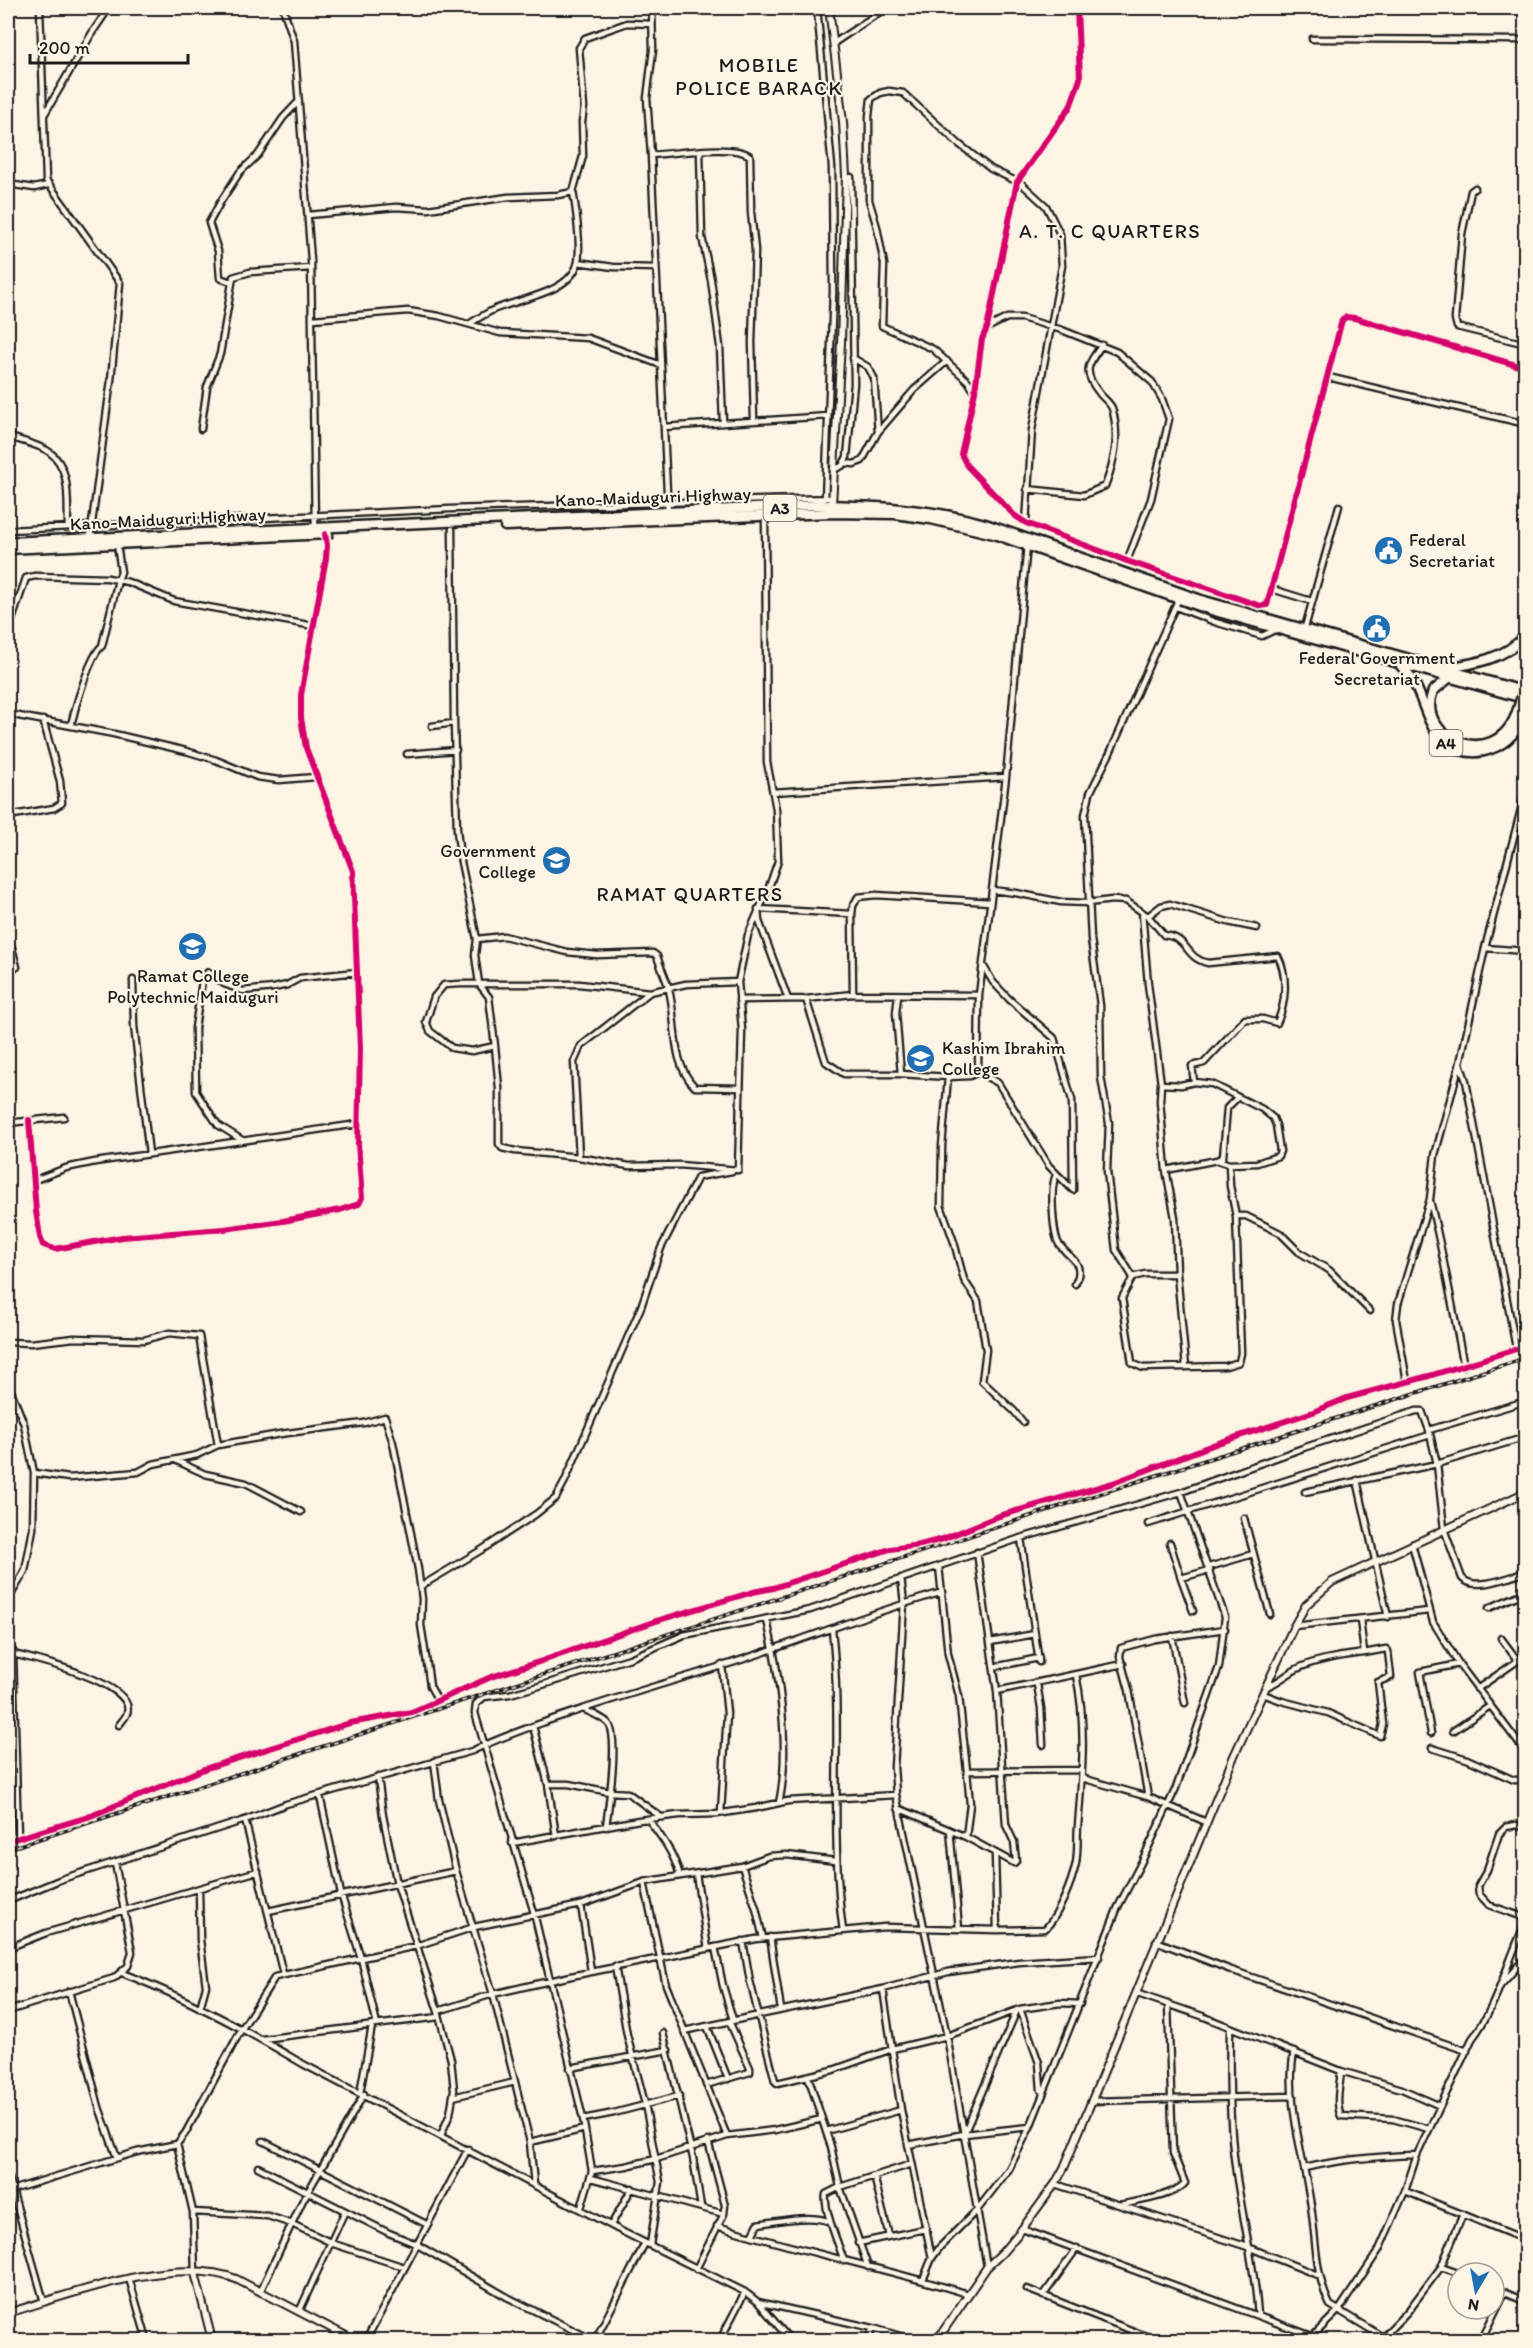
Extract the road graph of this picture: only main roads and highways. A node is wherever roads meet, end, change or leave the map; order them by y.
1 (8, 542) edge
2 (8, 549) edge
3 (1304, 633) junction
4 (1526, 635) edge
5 (1399, 664) junction
6 (1442, 668) junction
7 (1449, 678) junction
8 (1526, 684) edge
9 (1526, 693) edge
10 (1526, 699) edge
11 (1522, 714) edge

1 - 3 highway, Kano-Maiduguri Highway / A3
2 - 3 highway, Kano-Maiduguri Highway / A3
3 - 5 highway, Kano-Maiduguri Highway / A3
3 - 6 highway, Kano-Maiduguri Highway / A3
4 - 6 highway
5 - 7 highway, Kano-Maiduguri Highway / A3
5 - 11 highway, A4
6 - 9 highway, Kano-Maiduguri Highway / A3
7 - 10 highway, Kano-Maiduguri Highway / A3
7 - 11 highway, A4
8 - 11 highway, A4, bridge

